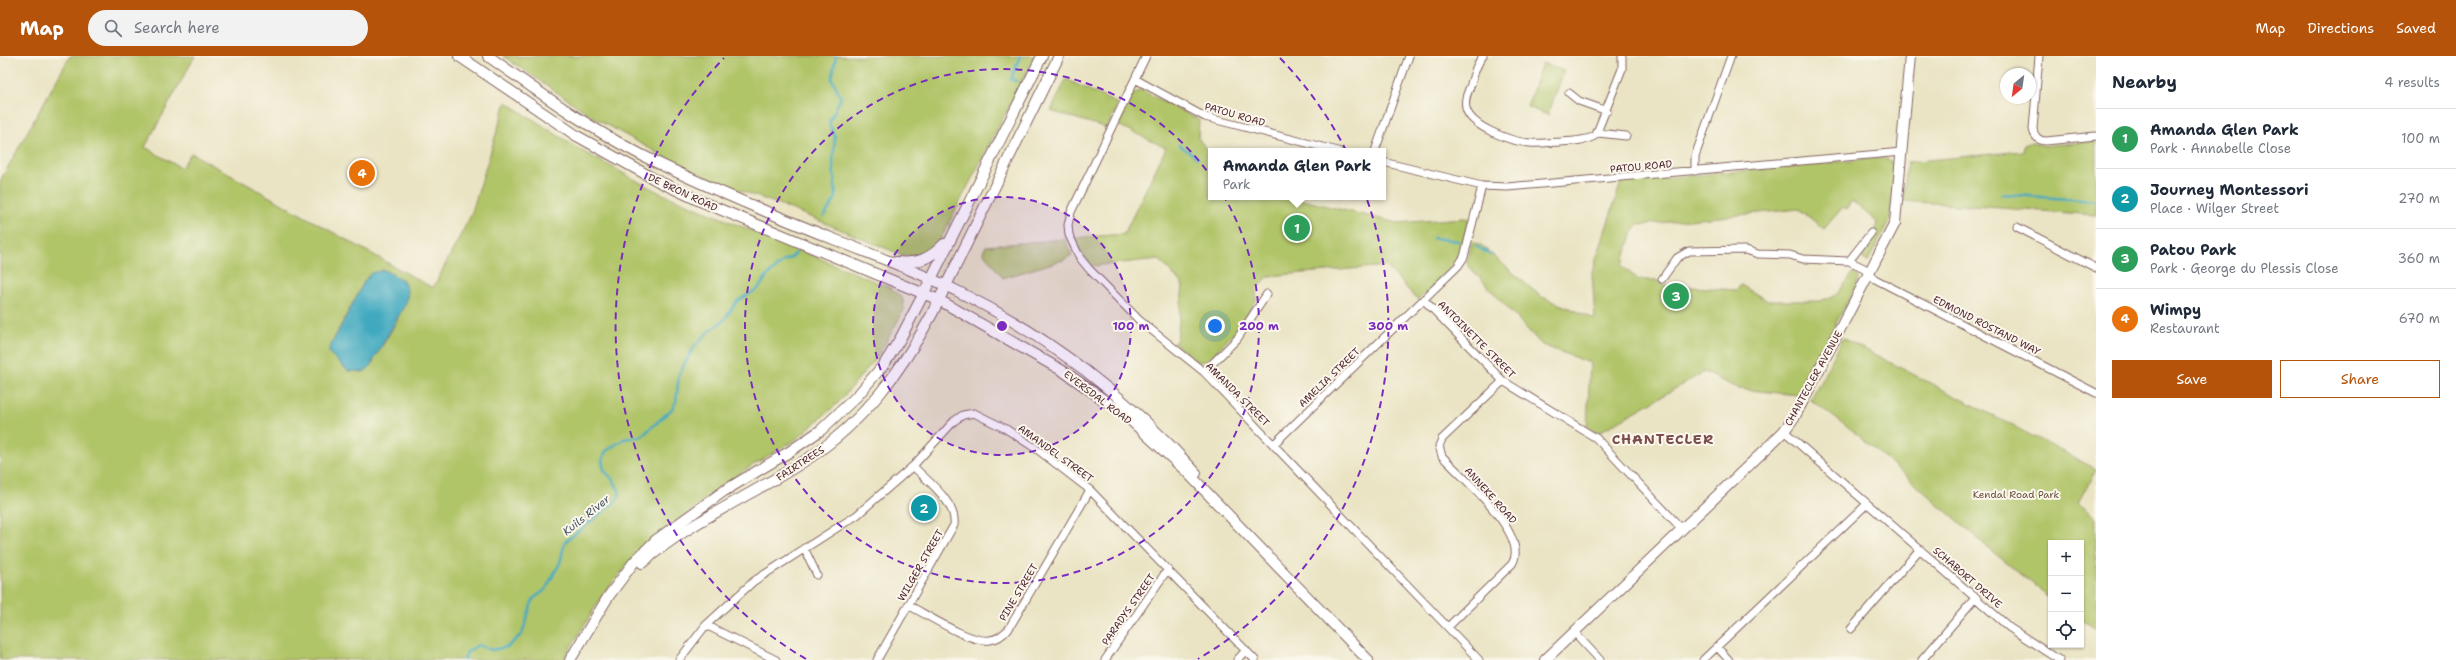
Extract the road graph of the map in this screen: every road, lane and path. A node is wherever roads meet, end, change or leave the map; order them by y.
1 (460, 56) edge
2 (488, 56) edge
3 (1042, 56) edge
4 (1060, 56) edge
5 (1146, 56) edge
6 (1409, 56) edge
7 (1483, 56) edge
8 (1622, 56) edge
9 (1731, 56) edge
10 (1910, 56) edge
11 (2039, 56) edge
12 (1135, 79) junction
13 (1569, 93) dead end
14 (1607, 111) junction
15 (1598, 132) junction
16 (1626, 136) dead end
17 (2096, 136) edge
18 (1326, 148) edge
19 (1376, 148) edge
20 (1902, 152) junction
21 (1386, 163) edge
22 (1695, 171) junction
23 (1482, 186) junction
24 (2017, 227) dead end
25 (1871, 233) dead end
26 (952, 234) junction
27 (886, 260) junction
28 (1849, 262) junction
29 (2096, 268) edge
30 (1870, 274) junction
31 (931, 278) junction
32 (1662, 279) dead end
33 (946, 286) junction
34 (924, 293) junction
35 (1267, 294) dead end
36 (939, 300) junction
37 (1424, 300) junction
38 (1204, 372) junction
39 (1503, 381) junction
40 (2096, 393) edge
41 (1784, 431) junction
42 (1274, 444) junction
43 (913, 466) junction
44 (1090, 490) junction
45 (1867, 504) junction
46 (1682, 528) junction
47 (1248, 534) junction
48 (804, 548) junction
49 (1920, 549) junction
50 (1168, 569) junction
51 (817, 574) dead end
52 (620, 582) junction
53 (1976, 597) junction
54 (908, 605) junction
55 (706, 625) junction
56 (1448, 627) junction
57 (1851, 629) dead end
58 (1574, 632) junction
59 (1717, 647) junction
60 (1246, 650) junction
61 (570, 660) edge
62 (679, 660) edge
63 (776, 660) edge
64 (877, 660) edge
65 (1105, 660) edge
66 (1237, 660) edge
67 (1255, 660) edge
68 (1368, 660) edge
69 (1480, 660) edge
70 (1545, 660) edge
71 (1600, 660) edge
72 (1703, 660) edge
73 (1729, 660) edge
74 (1922, 660) edge
75 (2059, 660) edge

1 - 34 street, DE BRON ROAD
2 - 27 street, DE BRON ROAD
3 - 26 street
4 - 33 street
5 - 12 street, AMANDA STREET
6 - 19 street
7 - 15 street
8 - 14 street
9 - 22 street
10 - 20 street, CHANTECLER AVENUE
11 - 17 street
12 - 18 street, PATOU ROAD
12 - 38 street, AMANDA STREET
13 - 14 street
14 - 15 street
15 - 16 street
20 - 22 street, PATOU ROAD
20 - 30 street, CHANTECLER AVENUE
21 - 23 street, PATOU ROAD
22 - 23 street, PATOU ROAD
23 - 37 street, AMELIA STREET
24 - 29 street
25 - 28 street
26 - 27 street
26 - 31 street
27 - 31 street, DE BRON ROAD
28 - 30 street, EDMOND ROSTAND WAY
28 - 32 street
30 - 40 street, EDMOND ROSTAND WAY
30 - 41 street, CHANTECLER AVENUE
31 - 33 street, EVERSDAL ROAD
31 - 34 street, FAIRTREES
33 - 36 street, FAIRTREES
33 - 47 street, EVERSDAL ROAD
34 - 36 street, EVERSDAL ROAD
34 - 52 street, FAIRTREES
35 - 38 street
36 - 47 street, EVERSDAL ROAD
36 - 52 street, FAIRTREES
37 - 39 street, ANTOINETTE STREET
37 - 42 street, AMELIA STREET
38 - 42 street, AMANDA STREET
39 - 46 street, ANTOINETTE STREET
39 - 56 street, ANNEKE ROAD
41 - 45 street, SCHABORT DRIVE
41 - 46 street, CHANTECLER AVENUE
42 - 56 street, AMANDA STREET
43 - 44 street, AMANDEL STREET
43 - 48 street, AMANDEL STREET
43 - 54 street, WILGER STREET
44 - 50 street, AMANDEL STREET
44 - 54 street, PINE STREET
45 - 49 street, SCHABORT DRIVE
45 - 59 street
46 - 58 street, CHANTECLER AVENUE
47 - 68 street, EVERSDAL ROAD
48 - 51 street
48 - 55 street, AMANDEL STREET
49 - 53 street, SCHABORT DRIVE
49 - 57 street
50 - 60 street, AMANDEL STREET
50 - 65 street, PARADYS STREET
52 - 61 street, FAIRTREES
53 - 74 street
53 - 75 street, SCHABORT DRIVE
54 - 64 street, WILGER STREET
55 - 62 street, AMANDEL STREET
55 - 63 street
56 - 69 street, AMANDA STREET
58 - 70 street, CHANTECLER AVENUE
58 - 71 street
59 - 72 street
59 - 73 street
60 - 66 street
60 - 67 street, AMANDEL STREET

